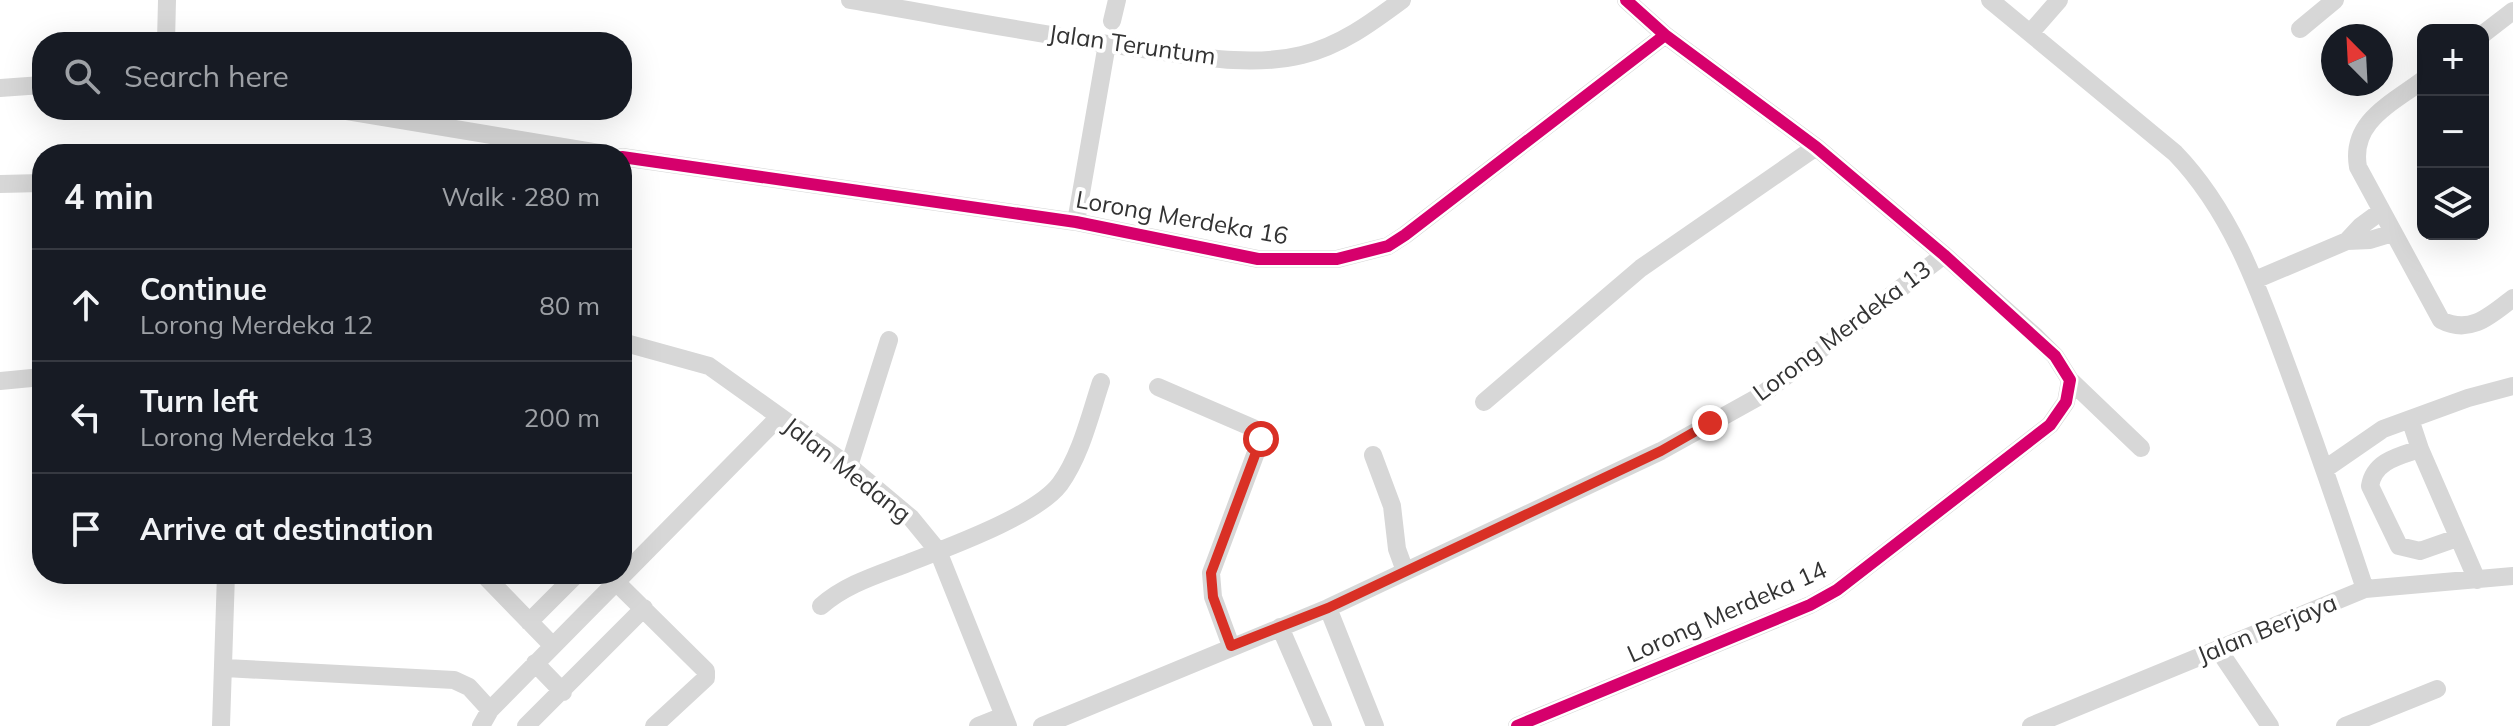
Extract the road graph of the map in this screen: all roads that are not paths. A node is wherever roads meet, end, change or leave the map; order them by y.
1 (167, 0) edge
2 (850, 0) edge
3 (1117, 0) edge
4 (1402, 0) edge
5 (1626, 0) edge
6 (1990, 0) edge
7 (2059, 0) edge
8 (2335, 0) edge
9 (922, 6) edge
10 (2513, 11) edge
11 (1112, 21) dead end
12 (2300, 29) dead end
13 (2489, 29) edge
14 (166, 32) edge
15 (2031, 32) junction
16 (1665, 35) junction
17 (1107, 44) junction
18 (2417, 85) edge
19 (32, 86) edge
20 (0, 88) edge
21 (399, 120) edge
22 (539, 144) edge
23 (1816, 147) junction
24 (632, 158) edge
25 (32, 183) edge
26 (0, 184) edge
27 (2380, 212) junction
28 (1076, 222) junction
29 (2393, 233) junction
30 (2347, 241) junction
31 (1944, 255) junction
32 (2255, 280) junction
33 (2513, 298) edge
34 (889, 340) dead end
35 (632, 345) edge
36 (32, 378) edge
37 (2070, 380) junction
38 (0, 381) edge
39 (1101, 382) dead end
40 (2513, 386) edge
41 (1158, 387) dead end
42 (1484, 402) dead end
43 (779, 417) junction
44 (2410, 419) junction
45 (2141, 448) dead end
46 (2420, 449) junction
47 (1373, 455) dead end
48 (849, 466) junction
49 (2325, 469) junction
50 (2457, 538) junction
51 (938, 551) junction
52 (632, 558) edge
53 (1405, 571) junction
54 (2513, 576) edge
55 (2477, 580) junction
56 (226, 584) edge
57 (493, 584) edge
58 (567, 584) edge
59 (605, 584) edge
60 (612, 584) edge
61 (2365, 589) junction
62 (821, 606) dead end
63 (644, 608) junction
64 (1328, 608) junction
65 (529, 622) junction
66 (1280, 627) junction
67 (553, 646) junction
68 (1231, 646) junction
69 (2218, 649) junction
70 (535, 663) junction
71 (225, 668) junction
72 (2437, 689) dead end
73 (563, 692) junction
74 (485, 718) edge
75 (1558, 718) edge
76 (1006, 721) edge
77 (221, 726) edge
78 (526, 726) edge
79 (654, 726) edge
80 (978, 726) edge
81 (1042, 726) edge
82 (1323, 726) edge
83 (1375, 726) edge
84 (1517, 726) edge
85 (2031, 726) edge
86 (2270, 726) edge
87 (2345, 726) edge

1 - 14 street
2 - 9 street, Jalan Teruntum
3 - 11 street
4 - 17 street, Jalan Teruntum
5 - 16 street
6 - 15 street
7 - 15 street
8 - 12 street
9 - 17 street, Jalan Teruntum
10 - 13 street
15 - 32 street
16 - 23 street
16 - 28 street, Lorong Merdeka 16
17 - 28 street
18 - 27 street
19 - 20 street
21 - 22 street
23 - 31 street
23 - 42 street
24 - 28 street, Lorong Merdeka 16
25 - 26 street
27 - 29 street
27 - 30 street
29 - 30 street
29 - 33 street
30 - 32 street
31 - 37 street
31 - 53 street, Lorong Merdeka 13
32 - 49 street
34 - 48 street
35 - 43 street, Jalan Medang
36 - 38 street
37 - 45 street
37 - 75 street, Lorong Merdeka 14
39 - 51 street
40 - 44 street
41 - 68 street
43 - 48 street, Jalan Medang
43 - 52 street
44 - 46 street
44 - 49 street
46 - 50 street
46 - 50 street
47 - 53 street
48 - 51 street, Jalan Medang
49 - 61 street
50 - 55 street
51 - 62 street
51 - 76 street, Jalan Medang
53 - 64 street, Lorong Merdeka 13
54 - 55 street, Jalan Berjaya
55 - 61 street, Jalan Berjaya
56 - 71 street
57 - 65 street
58 - 65 street
59 - 67 street
60 - 63 street
61 - 69 street, Jalan Berjaya
63 - 73 street
63 - 79 street
64 - 66 street, Lorong Merdeka 13
64 - 83 street
65 - 67 street
66 - 68 street, Lorong Merdeka 13
66 - 82 street
67 - 70 street
68 - 81 street, Lorong Merdeka 13
69 - 85 street, Jalan Berjaya
69 - 86 street
70 - 73 street
70 - 74 street
71 - 74 street
71 - 77 street
72 - 87 street
73 - 78 street
75 - 84 street, Lorong Merdeka 14
76 - 80 street

